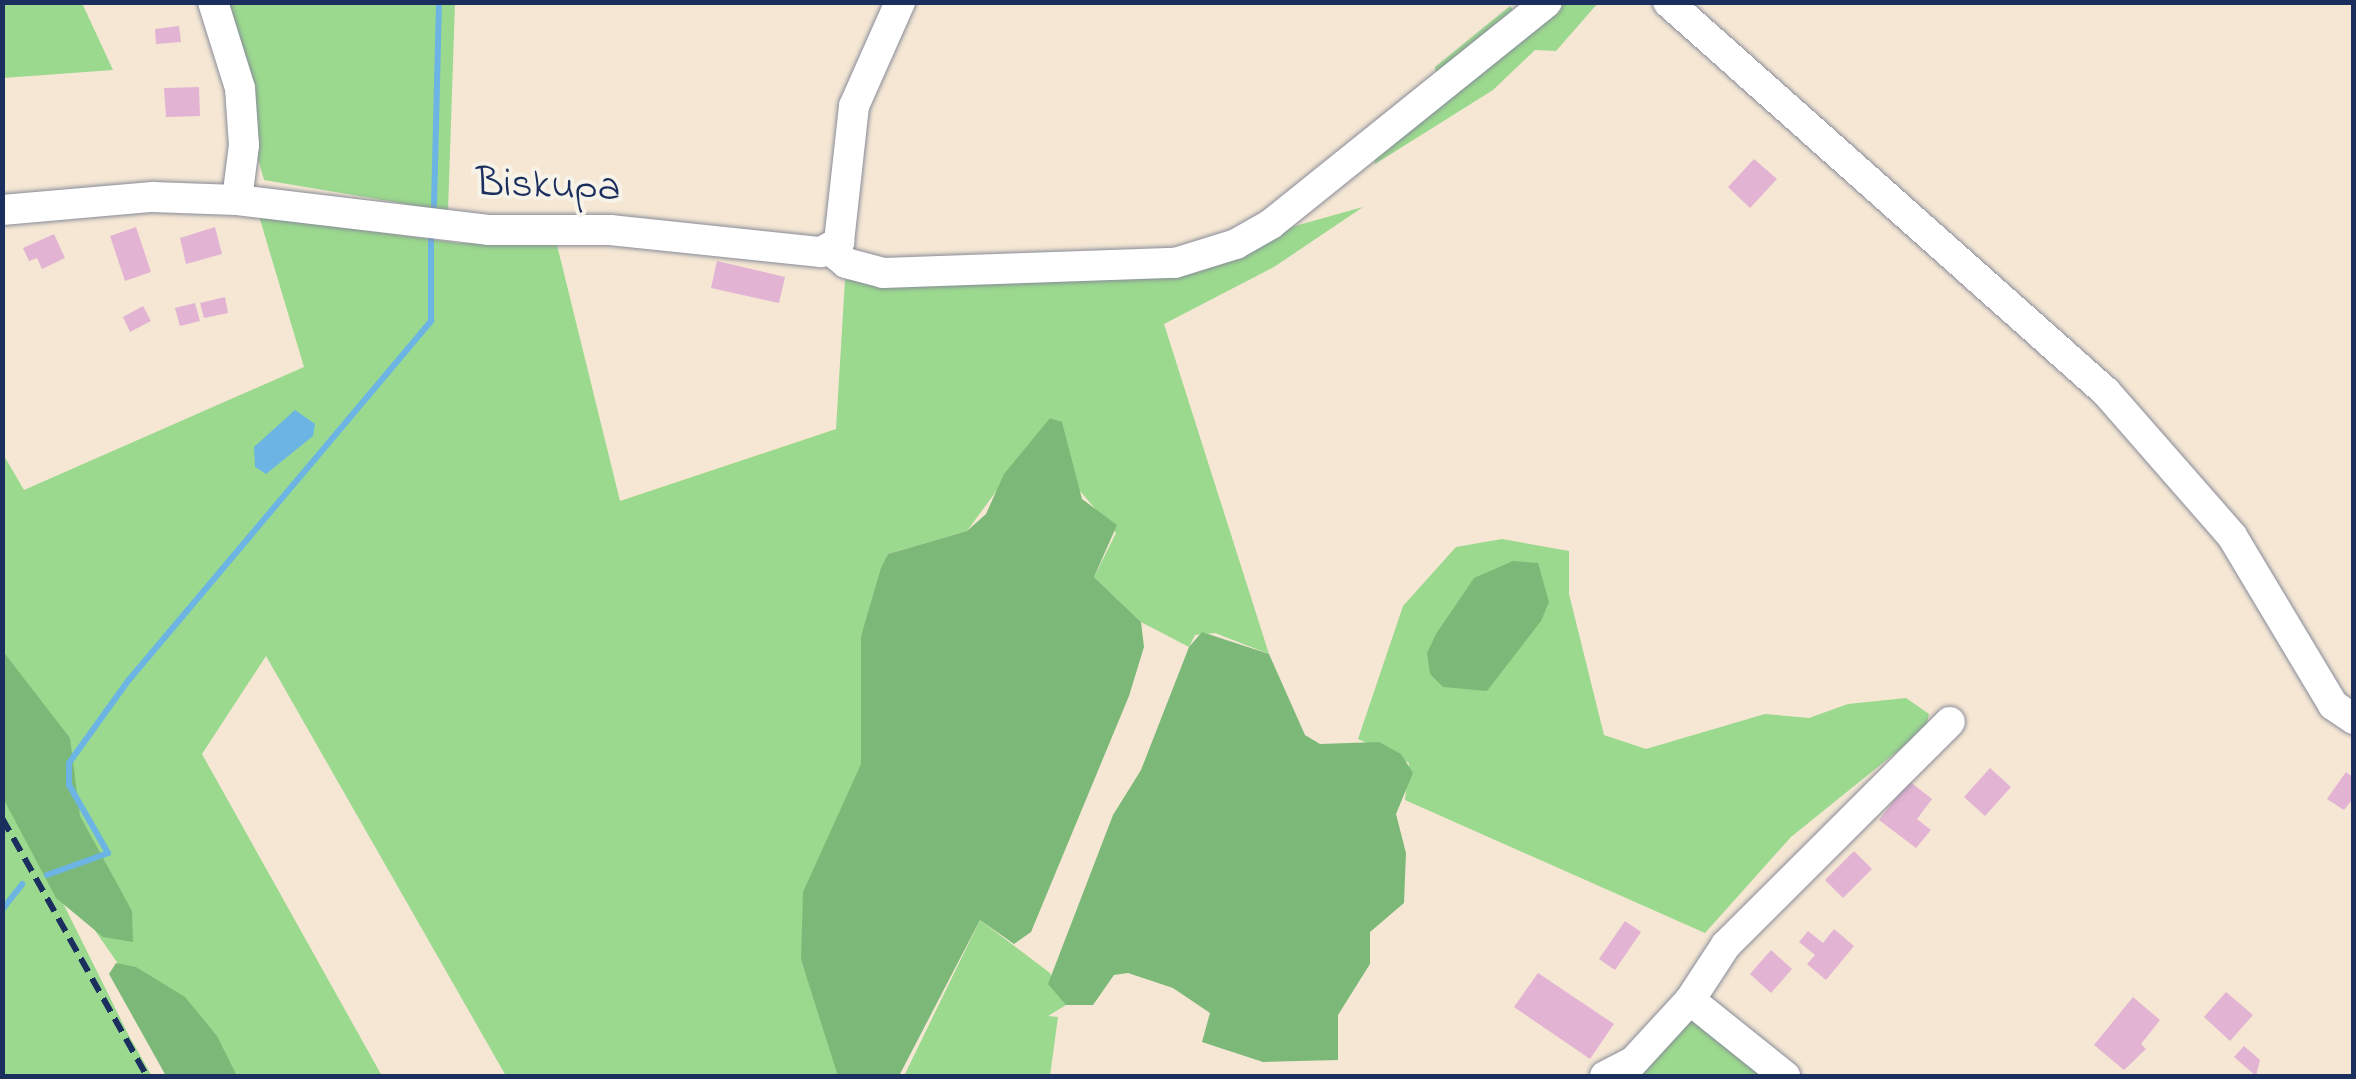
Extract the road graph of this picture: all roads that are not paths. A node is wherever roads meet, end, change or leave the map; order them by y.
1 (213, 2) edge
2 (900, 2) edge
3 (1547, 2) edge
4 (1668, 2) edge
5 (238, 200) junction
6 (2, 210) edge
7 (829, 249) junction
8 (2354, 719) edge
9 (1950, 722) dead end
10 (1690, 1000) junction
11 (1605, 1076) edge
12 (1785, 1076) edge

1 - 5 street
2 - 7 street
3 - 7 street
4 - 8 street
5 - 6 street, Biskupa
5 - 7 street, Biskupa
9 - 10 street
10 - 11 street
10 - 12 street

